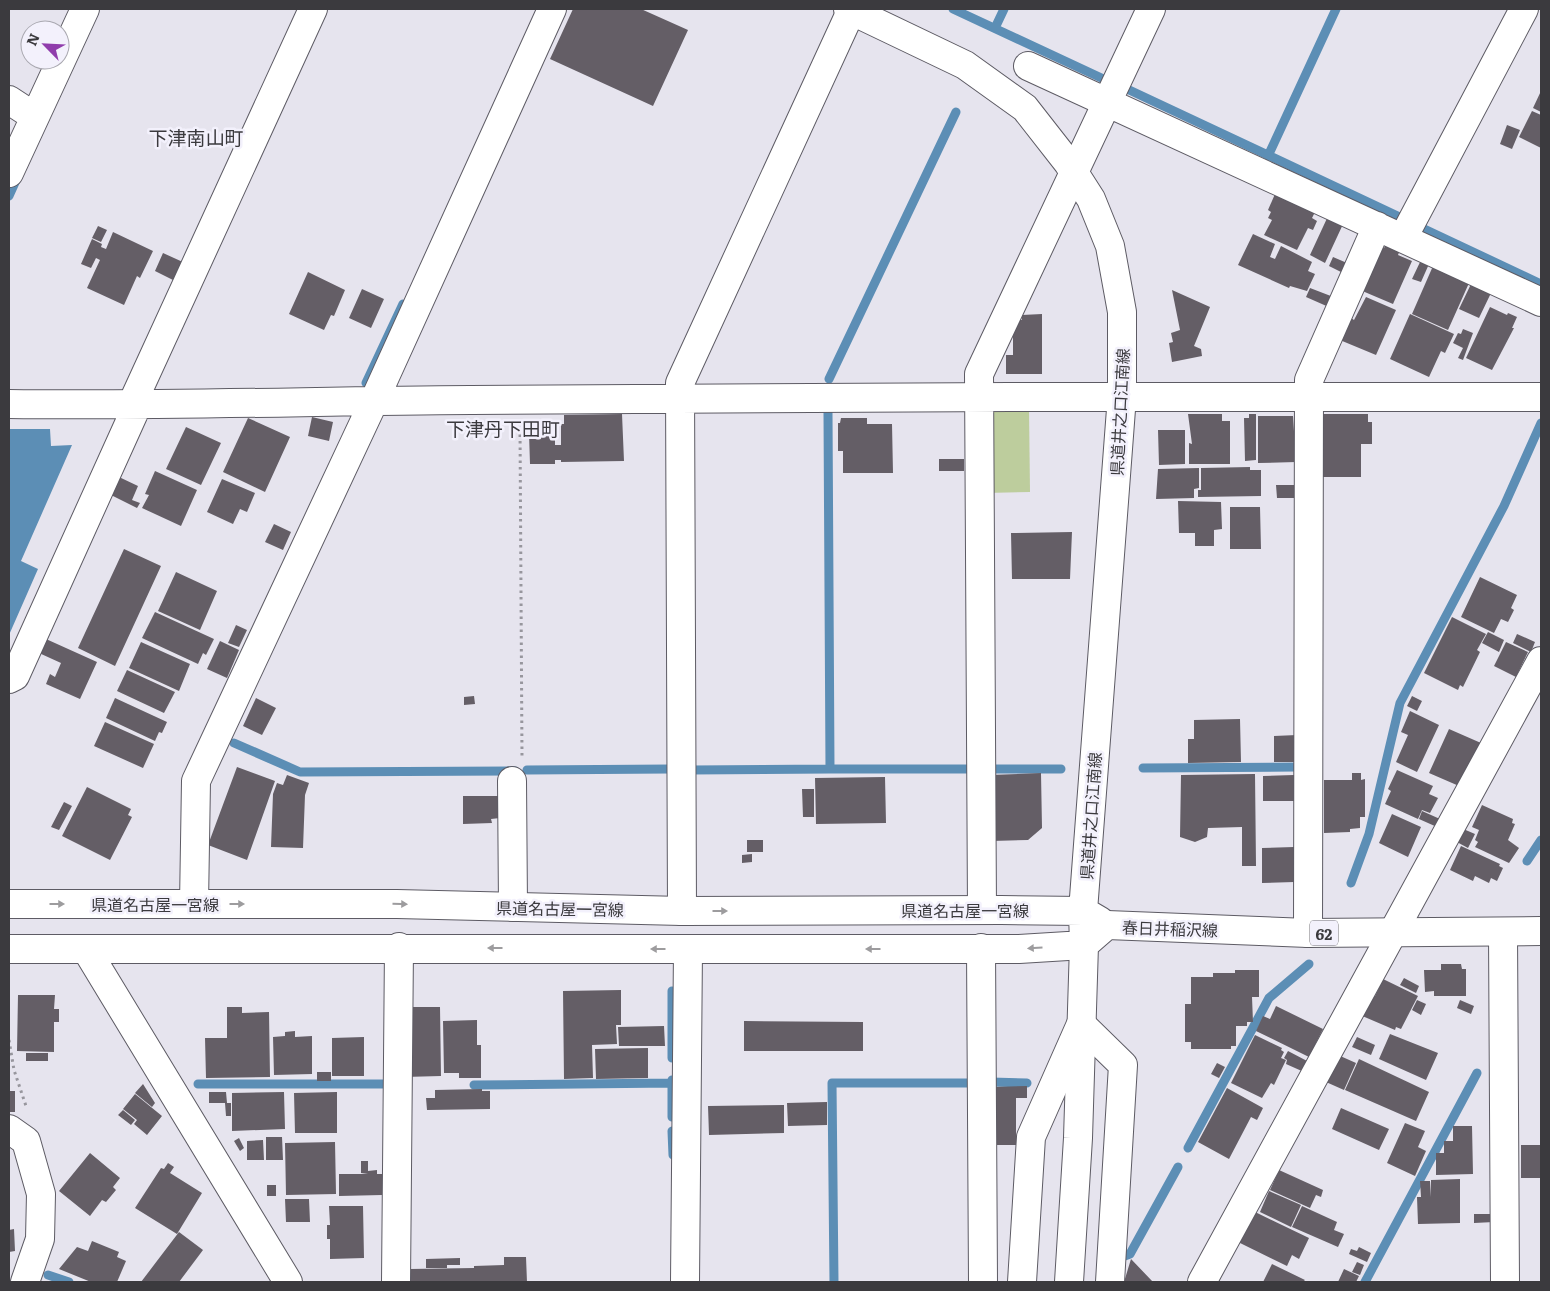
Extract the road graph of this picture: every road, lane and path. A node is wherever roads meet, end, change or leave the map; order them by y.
1 (85, 9) edge
2 (313, 9) edge
3 (552, 9) edge
4 (850, 9) edge
5 (1151, 9) edge
6 (1524, 9) edge
7 (1028, 66) dead end
8 (9, 100) edge
9 (1108, 102) junction
10 (35, 117) junction
11 (9, 173) edge
12 (1074, 174) junction
13 (1377, 226) junction
14 (1403, 238) junction
15 (1541, 302) edge
16 (1122, 396) junction
17 (1309, 396) junction
18 (1541, 397) edge
19 (680, 398) junction
20 (980, 398) junction
21 (520, 400) junction
22 (374, 401) junction
23 (9, 404) edge
24 (134, 406) junction
25 (1541, 661) edge
26 (9, 679) edge
27 (512, 781) joint
28 (9, 904) edge
29 (194, 904) junction
30 (513, 907) junction
31 (982, 910) junction
32 (682, 911) junction
33 (1083, 911) junction
34 (1107, 925) junction
35 (1541, 931) edge
36 (1502, 932) junction
37 (1308, 933) junction
38 (1394, 933) junction
39 (1084, 945) junction
40 (398, 947) junction
41 (981, 948) junction
42 (9, 949) edge
43 (86, 949) junction
44 (688, 949) junction
45 (1081, 1024) junction
46 (9, 1040) edge
47 (17, 1135) edge
48 (26, 1282) edge
49 (288, 1282) edge
50 (396, 1282) edge
51 (685, 1282) edge
52 (983, 1282) edge
53 (1022, 1282) edge
54 (1070, 1282) edge
55 (1110, 1282) edge
56 (1202, 1282) edge
57 (1505, 1282) edge

1 - 10 street
2 - 24 street
3 - 22 street
4 - 12 street, 県道井之口江南線
4 - 19 street
5 - 9 street
6 - 14 street
7 - 9 street
8 - 10 street
9 - 12 street
9 - 13 street
10 - 11 street
12 - 16 street, 県道井之口江南線
12 - 20 street
13 - 14 street
13 - 17 street
14 - 15 street
16 - 17 street
16 - 20 street
16 - 33 street, 県道井之口江南線
17 - 18 street
17 - 37 street
19 - 20 street
19 - 21 street
19 - 32 street
20 - 31 street
21 - 22 street
21 - 27 path
22 - 24 street
22 - 29 street
23 - 24 street
24 - 26 street
25 - 38 street
27 - 30 street
28 -> 29 street, 県道名古屋一宮線
29 -> 30 street, 県道名古屋一宮線
30 - 32 street, 県道名古屋一宮線
32 -> 31 street, 県道名古屋一宮線
31 - 33 street, 県道名古屋一宮線
33 - 34 street, 県道名古屋一宮線
33 - 39 street, 県道井之口江南線
34 - 37 street, 春日井稲沢線 / 62
34 - 39 street, 春日井稲沢線
35 - 36 street, 春日井稲沢線 / 62
36 - 38 street, 春日井稲沢線 / 62
36 - 57 street
37 - 38 street, 春日井稲沢線 / 62
38 - 56 street
39 -> 41 street
39 - 45 street
40 - 43 street
44 -> 40 street
40 - 50 street
41 -> 44 street
41 - 52 street
42 - 43 street
43 - 49 street
44 - 51 street
45 - 53 street
45 - 54 street
45 - 55 street
46 - 47 path
47 - 48 street

